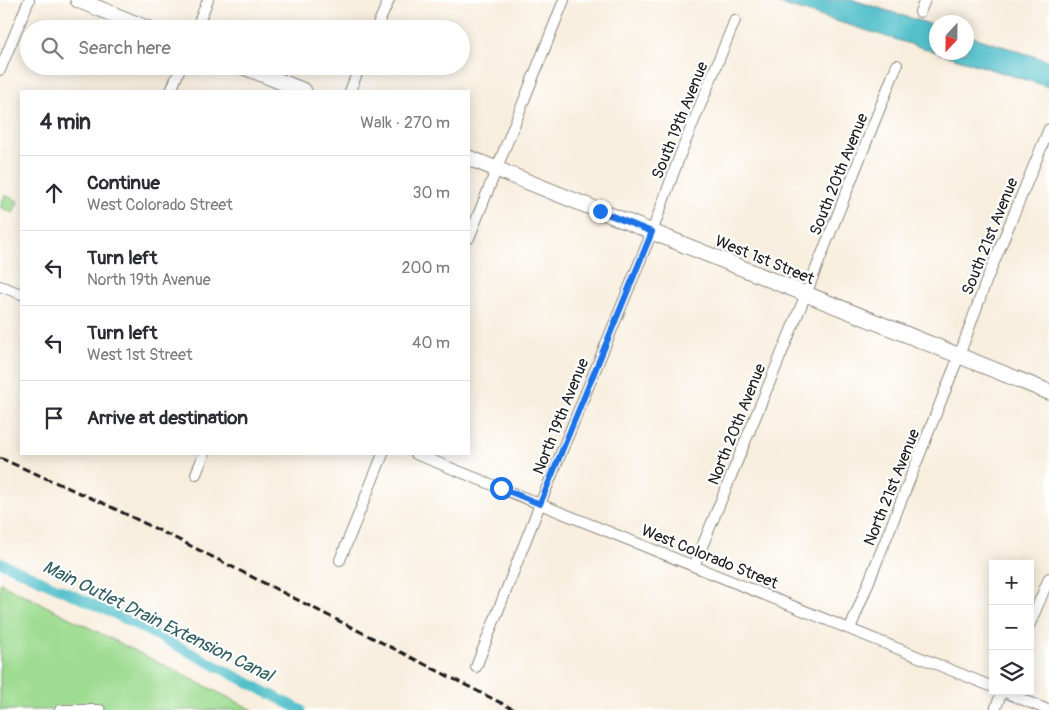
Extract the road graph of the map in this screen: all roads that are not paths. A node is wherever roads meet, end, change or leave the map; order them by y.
1 (29, 0) edge
2 (78, 0) edge
3 (208, 0) edge
4 (388, 0) edge
5 (564, 0) edge
6 (925, 0) edge
7 (920, 12) dead end
8 (21, 20) edge
9 (127, 20) edge
10 (200, 20) edge
11 (380, 20) edge
12 (735, 20) dead end
13 (20, 22) edge
14 (897, 65) dead end
15 (0, 70) edge
16 (177, 75) edge
17 (264, 75) edge
18 (356, 75) edge
19 (171, 90) edge
20 (302, 90) edge
21 (350, 90) edge
22 (1049, 129) edge
23 (470, 158) edge
24 (496, 169) junction
25 (652, 232) junction
26 (470, 235) edge
27 (0, 286) edge
28 (20, 294) edge
29 (806, 294) junction
30 (959, 356) junction
31 (1049, 392) edge
32 (204, 455) edge
33 (383, 455) edge
34 (418, 455) edge
35 (196, 474) dead end
36 (540, 504) junction
37 (340, 560) dead end
38 (694, 566) junction
39 (1049, 578) edge
40 (1034, 614) edge
41 (850, 629) junction
42 (476, 667) dead end
43 (989, 685) edge
44 (1001, 695) edge
45 (1012, 695) edge
46 (60, 710) edge
47 (100, 710) edge
48 (995, 710) edge
49 (1048, 710) edge

1 - 8 street
2 - 9 main road
3 - 10 street
4 - 11 street
5 - 24 street
6 - 7 street
12 - 25 street, South 19th Avenue
13 - 15 street
14 - 29 street, South 20th Avenue
16 - 19 street
17 - 20 main road
18 - 21 street
22 - 30 street, South 21st Avenue
23 - 24 main road, West 1st Street
24 - 25 main road, West 1st Street
24 - 26 street
25 - 29 main road, West 1st Street
25 - 36 street, North 19th Avenue
27 - 28 street
29 - 30 main road, West 1st Street
29 - 38 street, North 20th Avenue
30 - 31 main road, West 1st Street
30 - 41 street, North 21st Avenue
32 - 35 street
33 - 37 street
34 - 36 street, West Colorado Street
36 - 38 street, West Colorado Street
36 - 42 street, North 19th Avenue
38 - 41 street, West Colorado Street
39 - 40 street
41 - 43 street, West Colorado Street
44 - 48 street
45 - 49 street
46 - 47 street

